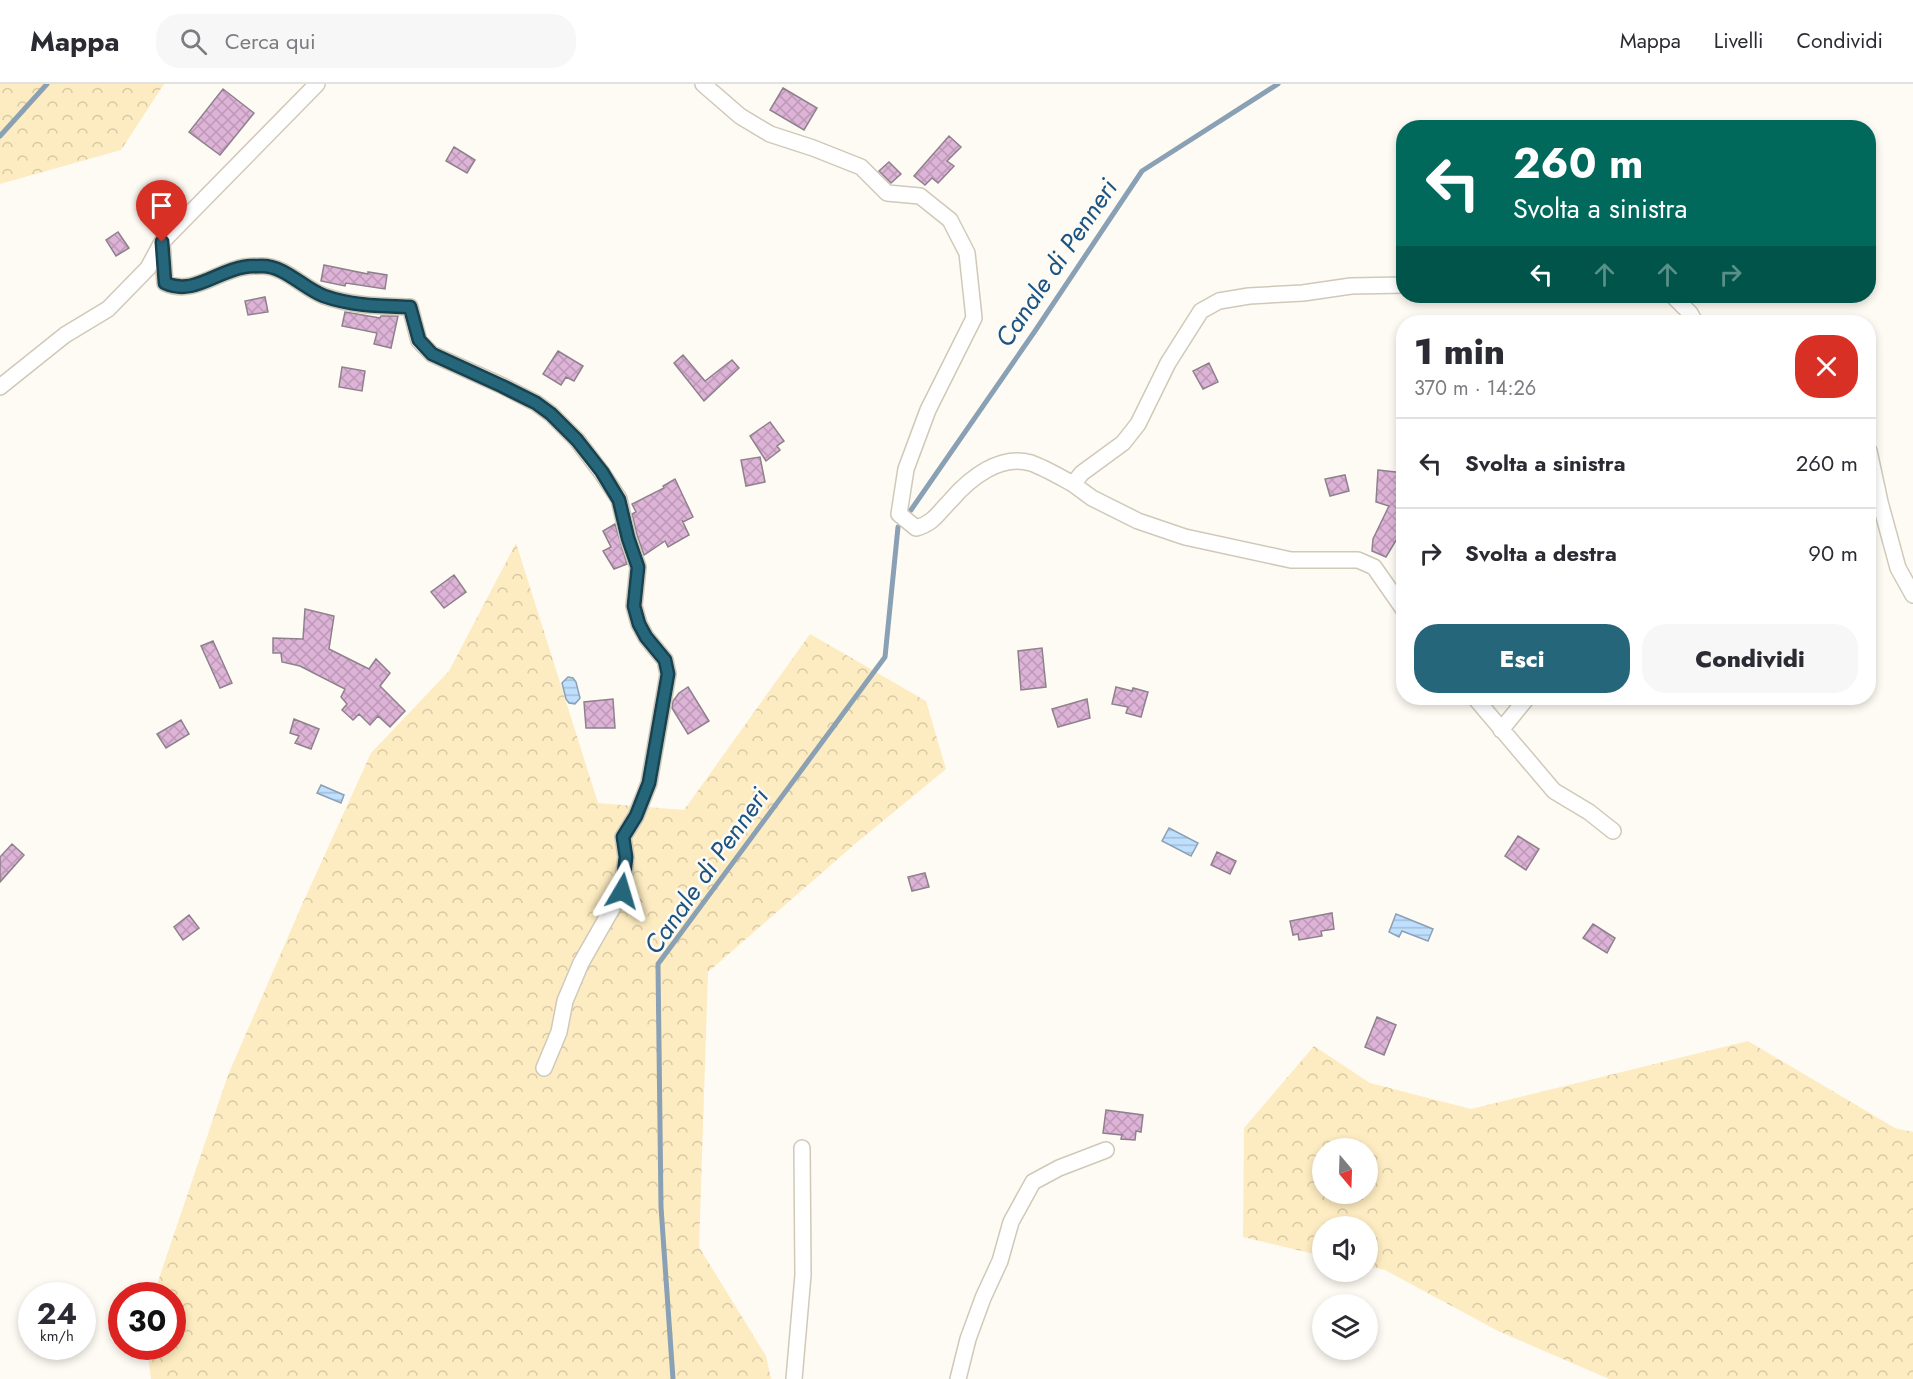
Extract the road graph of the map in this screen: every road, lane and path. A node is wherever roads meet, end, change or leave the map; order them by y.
1 (317, 84) edge
2 (703, 84) edge
3 (162, 242) junction
4 (1396, 285) edge
5 (1679, 303) edge
6 (1691, 315) edge
7 (0, 387) edge
8 (1876, 483) edge
9 (1073, 484) junction
10 (1913, 595) edge
11 (1396, 599) edge
12 (1481, 705) edge
13 (1521, 705) edge
14 (1501, 730) junction
15 (1613, 831) dead end
16 (544, 1068) dead end
17 (802, 1148) dead end
18 (1106, 1150) dead end
19 (794, 1379) edge
20 (958, 1379) edge

1 - 3 street
2 - 9 street
3 - 7 street
3 - 16 street
4 - 9 street
5 - 6 street
8 - 10 street
9 - 11 street
12 - 14 street
13 - 14 street
14 - 15 street
17 - 19 street
18 - 20 street

